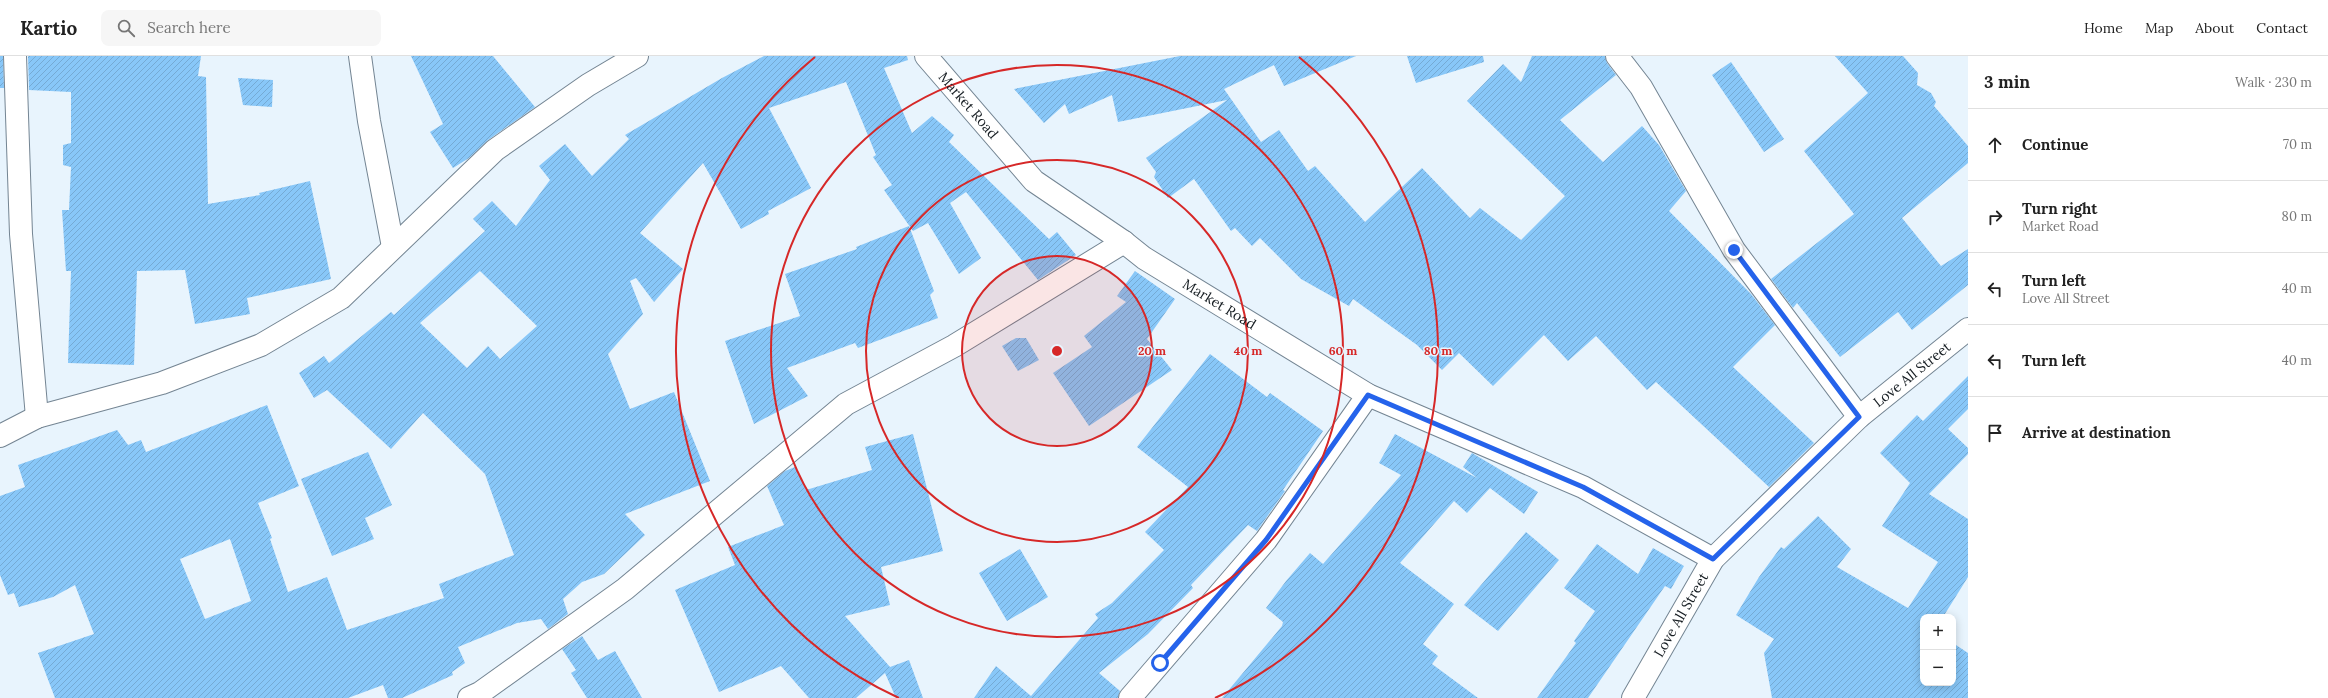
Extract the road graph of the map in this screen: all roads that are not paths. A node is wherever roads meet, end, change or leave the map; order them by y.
1 (15, 56) edge
2 (360, 56) edge
3 (637, 56) edge
4 (926, 56) edge
5 (1617, 56) edge
6 (1124, 242) junction
7 (393, 247) junction
8 (1968, 329) edge
9 (1368, 395) junction
10 (37, 416) junction
11 (1859, 417) junction
12 (0, 436) edge
13 (1713, 559) junction
14 (469, 698) edge
15 (1130, 698) edge
16 (1633, 698) edge

1 - 10 street
2 - 7 street
3 - 7 street
4 - 6 street, Market Road
5 - 11 street
6 - 9 street, Market Road
6 - 14 street
7 - 10 street
8 - 11 street, Love All Street
9 - 13 street, Market Road
9 - 15 street
10 - 12 street
11 - 13 street, Love All Street
13 - 16 street, Love All Street

